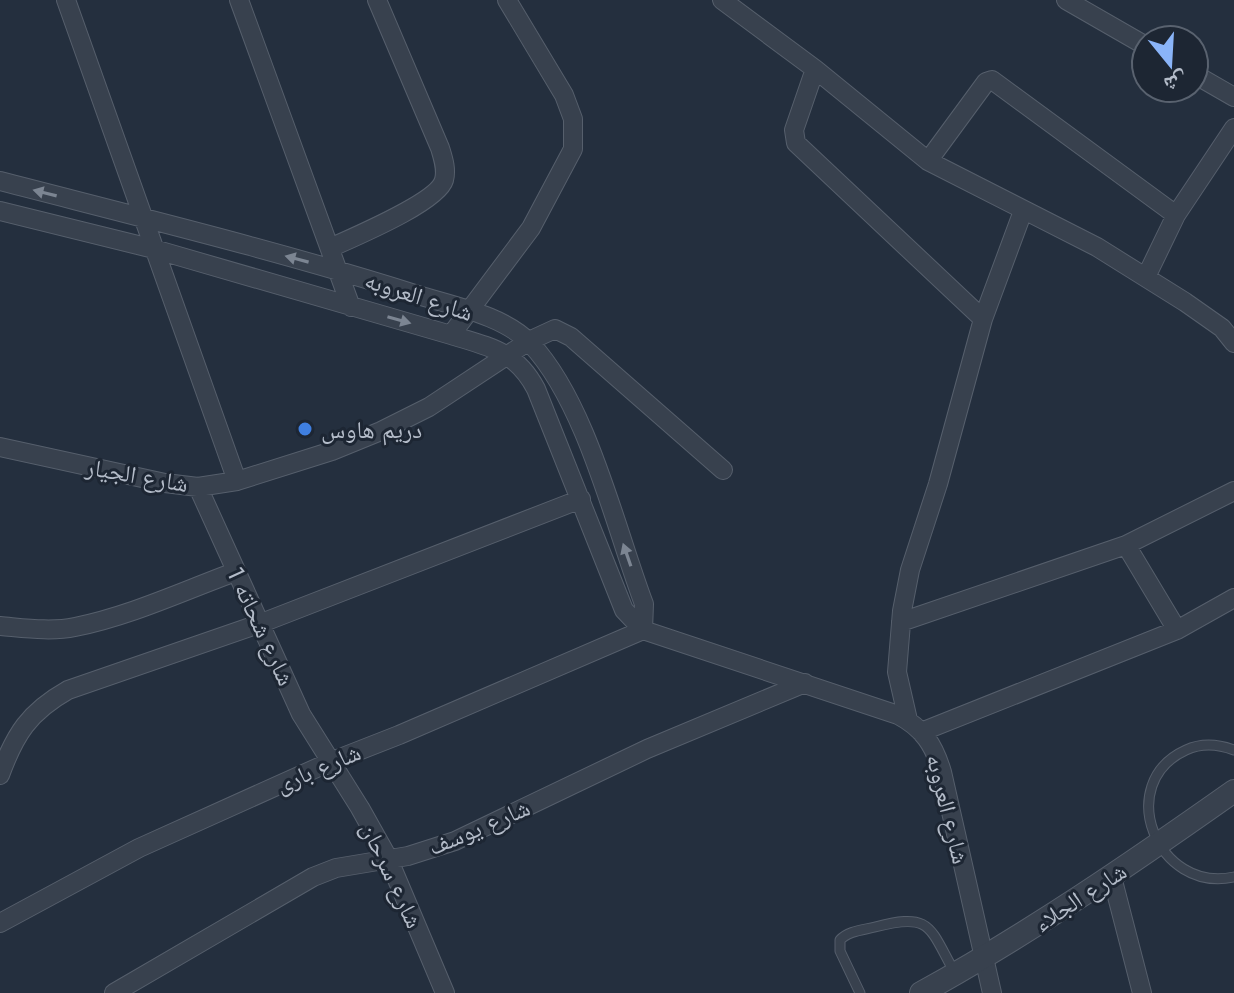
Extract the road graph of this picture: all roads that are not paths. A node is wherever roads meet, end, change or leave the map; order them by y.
1 (66, 0) edge
2 (239, 0) edge
3 (377, 0) edge
4 (507, 0) edge
5 (722, 0) edge
6 (1066, 0) edge
7 (1130, 37) edge
8 (815, 69) junction
9 (1210, 83) edge
10 (1234, 97) edge
11 (1234, 128) edge
12 (928, 161) junction
13 (0, 181) edge
14 (0, 211) edge
15 (1023, 211) junction
16 (1176, 215) junction
17 (142, 217) junction
18 (330, 248) junction
19 (154, 249) junction
20 (338, 269) junction
21 (1146, 277) junction
22 (351, 307) junction
23 (467, 311) junction
24 (983, 319) junction
25 (451, 335) junction
26 (529, 341) junction
27 (1234, 343) edge
28 (508, 355) junction
29 (0, 447) edge
30 (723, 470) dead end
31 (237, 481) junction
32 (198, 487) junction
33 (1234, 491) edge
34 (581, 499) junction
35 (1126, 545) junction
36 (235, 572) junction
37 (1234, 598) edge
38 (901, 622) junction
39 (259, 624) junction
40 (0, 626) edge
41 (643, 630) junction
42 (1177, 630) junction
43 (805, 683) junction
44 (915, 726) junction
45 (1234, 750) edge
46 (330, 762) junction
47 (0, 775) edge
48 (1234, 791) edge
49 (1158, 845) junction
50 (388, 858) junction
51 (1112, 877) junction
52 (1234, 877) edge
53 (0, 923) edge
54 (984, 957) junction
55 (955, 973) junction
56 (114, 993) edge
57 (445, 993) edge
58 (860, 993) edge
59 (921, 993) edge
60 (992, 993) edge
61 (1142, 993) edge

1 - 17 street
2 - 18 street
3 - 18 street
4 - 23 street
5 - 8 street
6 - 7 street
8 - 12 street
8 - 24 street
9 - 10 street
11 - 16 street
12 - 15 street
12 - 16 street
17 -> 13 street, شارع العروبه
14 - 19 street, شارع العروبه
15 - 21 street
15 - 24 street, شارع العروبه
16 - 21 street
17 - 19 street
20 -> 17 street, شارع العروبه
18 - 20 street
19 - 22 street, شارع العروبه
19 - 31 street
20 - 22 street
20 - 23 street, شارع العروبه
21 - 27 street
22 -> 25 street, شارع العروبه
23 - 25 street
23 - 26 street, شارع العروبه
24 - 38 street, شارع العروبه
25 - 28 street, شارع العروبه
26 - 28 street, شارع الجيار
26 - 30 street
41 -> 26 street, شارع العروبه
28 - 31 street, شارع الجيار
28 - 34 street
29 - 32 street, شارع الجيار
31 - 32 street, شارع الجيار
32 - 36 street, شارع شحاته 1
33 - 35 street
34 - 39 street
34 - 41 street
35 - 38 street
35 - 42 street
36 - 39 street, شارع شحاته 1
36 - 40 street
37 - 42 street
38 - 44 street, شارع العروبه
39 - 46 street, شارع شحاته 1
39 - 47 street
41 - 43 street
41 - 46 street, شارع بارى
42 - 44 street
43 - 44 street
43 - 50 street, شارع يوسف
44 - 54 street, شارع العروبه
45 - 49 lane
46 - 50 street, شارع سرحان
46 - 53 street, شارع بارى
48 - 49 street, شارع الجلاء
49 - 51 street, شارع الجلاء
49 - 52 lane
50 - 56 street, شارع يوسف
50 - 57 street, شارع سرحان
51 - 54 street, شارع الجلاء
51 - 61 street
54 - 55 street, شارع الجلاء
54 - 60 street, شارع العروبه
55 - 58 lane
55 - 59 street, شارع الجلاء

